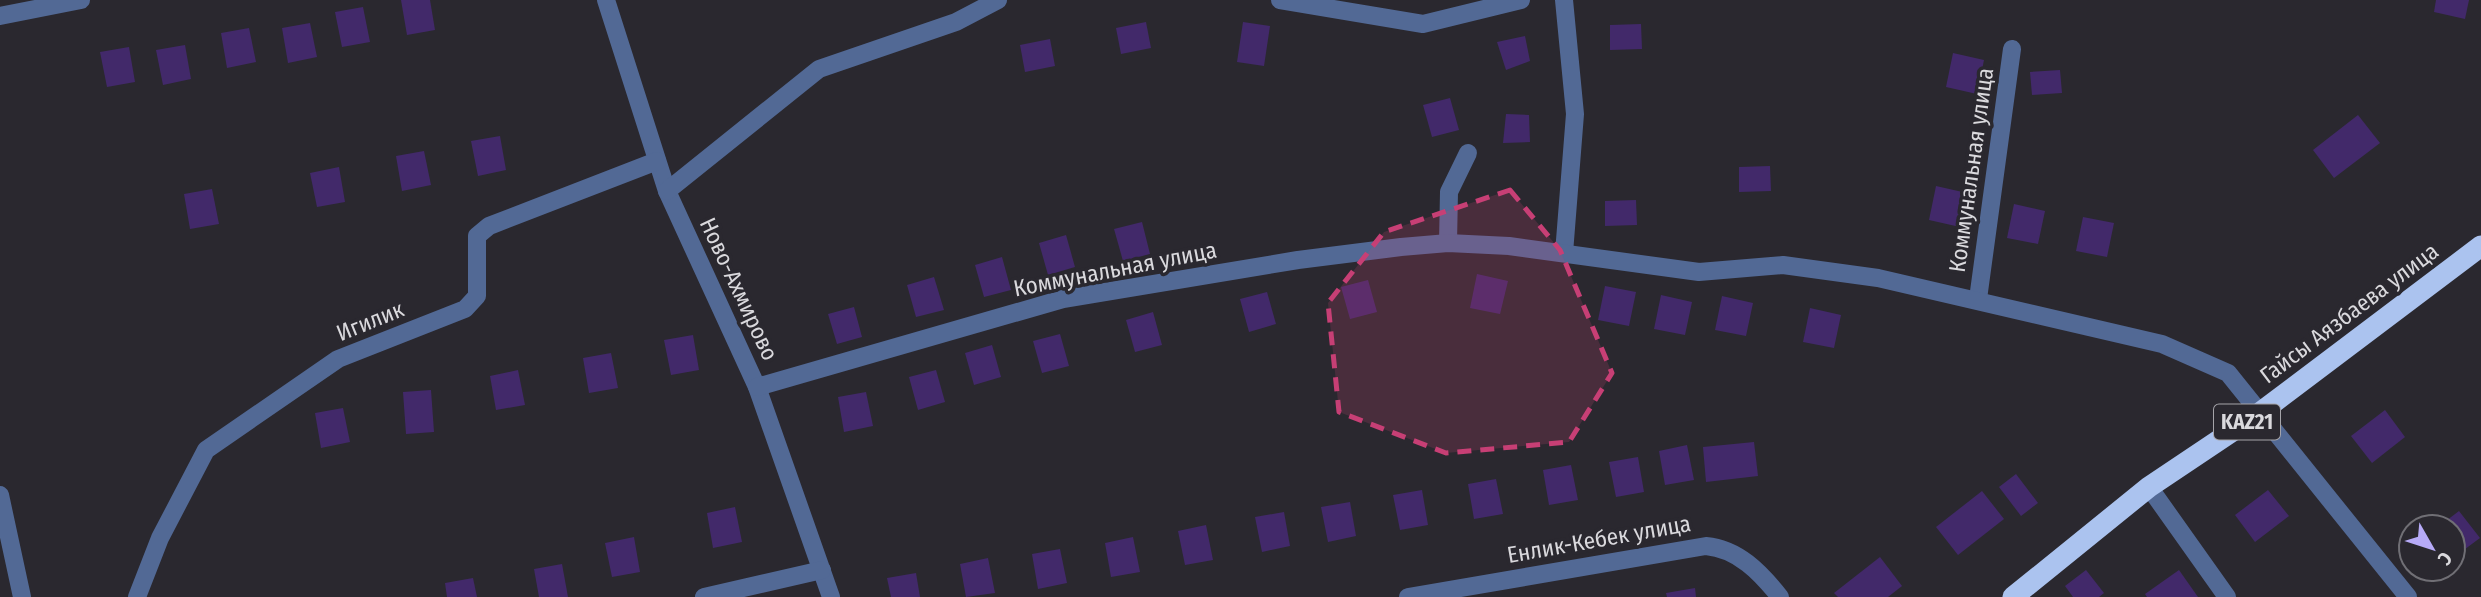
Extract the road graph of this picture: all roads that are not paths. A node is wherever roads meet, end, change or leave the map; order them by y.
1 (81, 0) edge
2 (606, 0) edge
3 (998, 0) edge
4 (1280, 0) edge
5 (1564, 0) edge
6 (1515, 1) edge
7 (0, 16) edge
8 (2012, 48) dead end
9 (1468, 153) dead end
10 (657, 161) junction
11 (667, 191) junction
12 (1448, 243) junction
13 (2481, 246) edge
14 (1564, 253) junction
15 (1978, 299) junction
16 (757, 387) junction
17 (2261, 412) junction
18 (2149, 487) junction
19 (0, 495) edge
20 (822, 570) junction
21 (22, 597) edge
22 (137, 597) edge
23 (704, 597) edge
24 (831, 597) edge
25 (1408, 597) edge
26 (1780, 597) edge
27 (2012, 597) edge
28 (2227, 597) edge
29 (2408, 597) edge

1 - 7 street
2 - 10 street, Ново-Ахмирово
3 - 11 street
4 - 6 street
5 - 14 street
8 - 15 street, Коммунальная улица
9 - 12 street
10 - 11 street, Ново-Ахмирово
10 - 22 street, Игилик
11 - 16 street, Ново-Ахмирово
12 - 14 street, Коммунальная улица
12 - 16 street, Коммунальная улица
13 - 17 highway, Гайсы Аязбаева улица / KAZ21
14 - 15 street, Коммунальная улица
15 - 17 street, Коммунальная улица
16 - 20 street, Ново-Ахмирово
17 - 18 highway, Гайсы Аязбаева улица / KAZ21
17 - 29 street, Коммунальная улица
18 - 27 highway, Гайсы Аязбаева улица / KAZ21
18 - 28 street
19 - 21 street
20 - 23 street
20 - 24 street, Ново-Ахмирово
25 - 26 street, Енлик-Кебек улица

